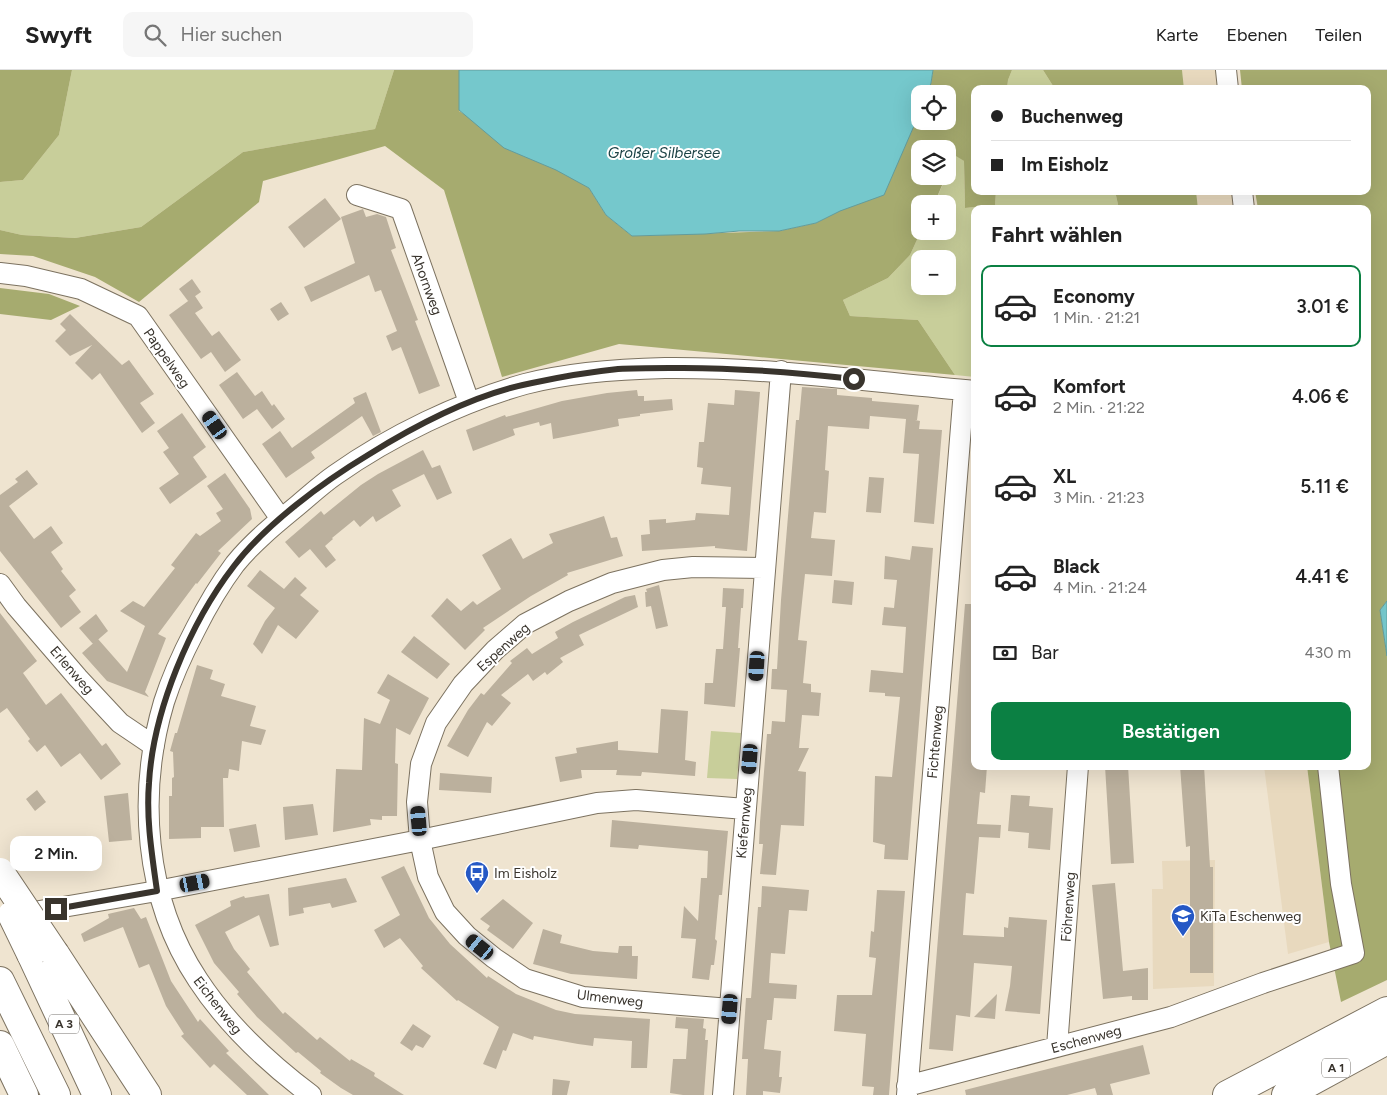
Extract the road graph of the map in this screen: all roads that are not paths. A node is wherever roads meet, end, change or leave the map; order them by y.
1 (1226, 70) edge
2 (1228, 85) edge
3 (357, 195) dead end
4 (0, 273) edge
5 (781, 371) junction
6 (969, 390) edge
7 (470, 402) junction
8 (281, 519) junction
9 (764, 568) junction
10 (0, 584) edge
11 (154, 746) junction
12 (1078, 770) edge
13 (1328, 770) edge
14 (745, 809) junction
15 (420, 840) junction
16 (0, 872) edge
17 (0, 888) edge
18 (157, 891) junction
19 (0, 918) edge
20 (43, 954) junction
21 (0, 981) edge
22 (730, 1009) junction
23 (1387, 1011) edge
24 (1387, 1040) edge
25 (0, 1045) edge
26 (1057, 1047) junction
27 (907, 1090) edge
28 (24, 1095) edge
29 (56, 1095) edge
30 (97, 1095) edge
31 (124, 1095) edge
32 (147, 1095) edge
33 (311, 1095) edge
34 (723, 1095) edge
35 (1227, 1095) edge
36 (1286, 1095) edge

1 - 2 street
3 - 7 street, Ahornweg
4 - 8 street, Pappelweg
5 - 6 street, Eichenweg
5 - 7 street, Eichenweg
5 - 9 street, Kiefernweg
6 - 27 street, Fichtenweg
7 - 8 street, Eichenweg
8 - 11 street, Eichenweg
9 - 14 street, Kiefernweg
9 - 15 street, Espenweg
10 - 11 street, Erlenweg
11 - 18 street, Eichenweg
12 - 26 street, Föhrenweg
13 - 26 street, Eschenweg
14 - 15 street
14 - 22 street, Kiefernweg
15 - 18 street
15 - 22 street, Ulmenweg
16 - 20 highway, bridge
17 - 20 highway, A 3, bridge
18 - 19 street
18 - 33 street, Eichenweg
20 - 30 highway, A 3
20 - 31 highway
20 - 32 highway
21 - 29 highway, A 3
22 - 34 street, Kiefernweg
23 - 35 highway
24 - 36 highway, A 1
25 - 28 highway
26 - 27 street, Eschenweg

